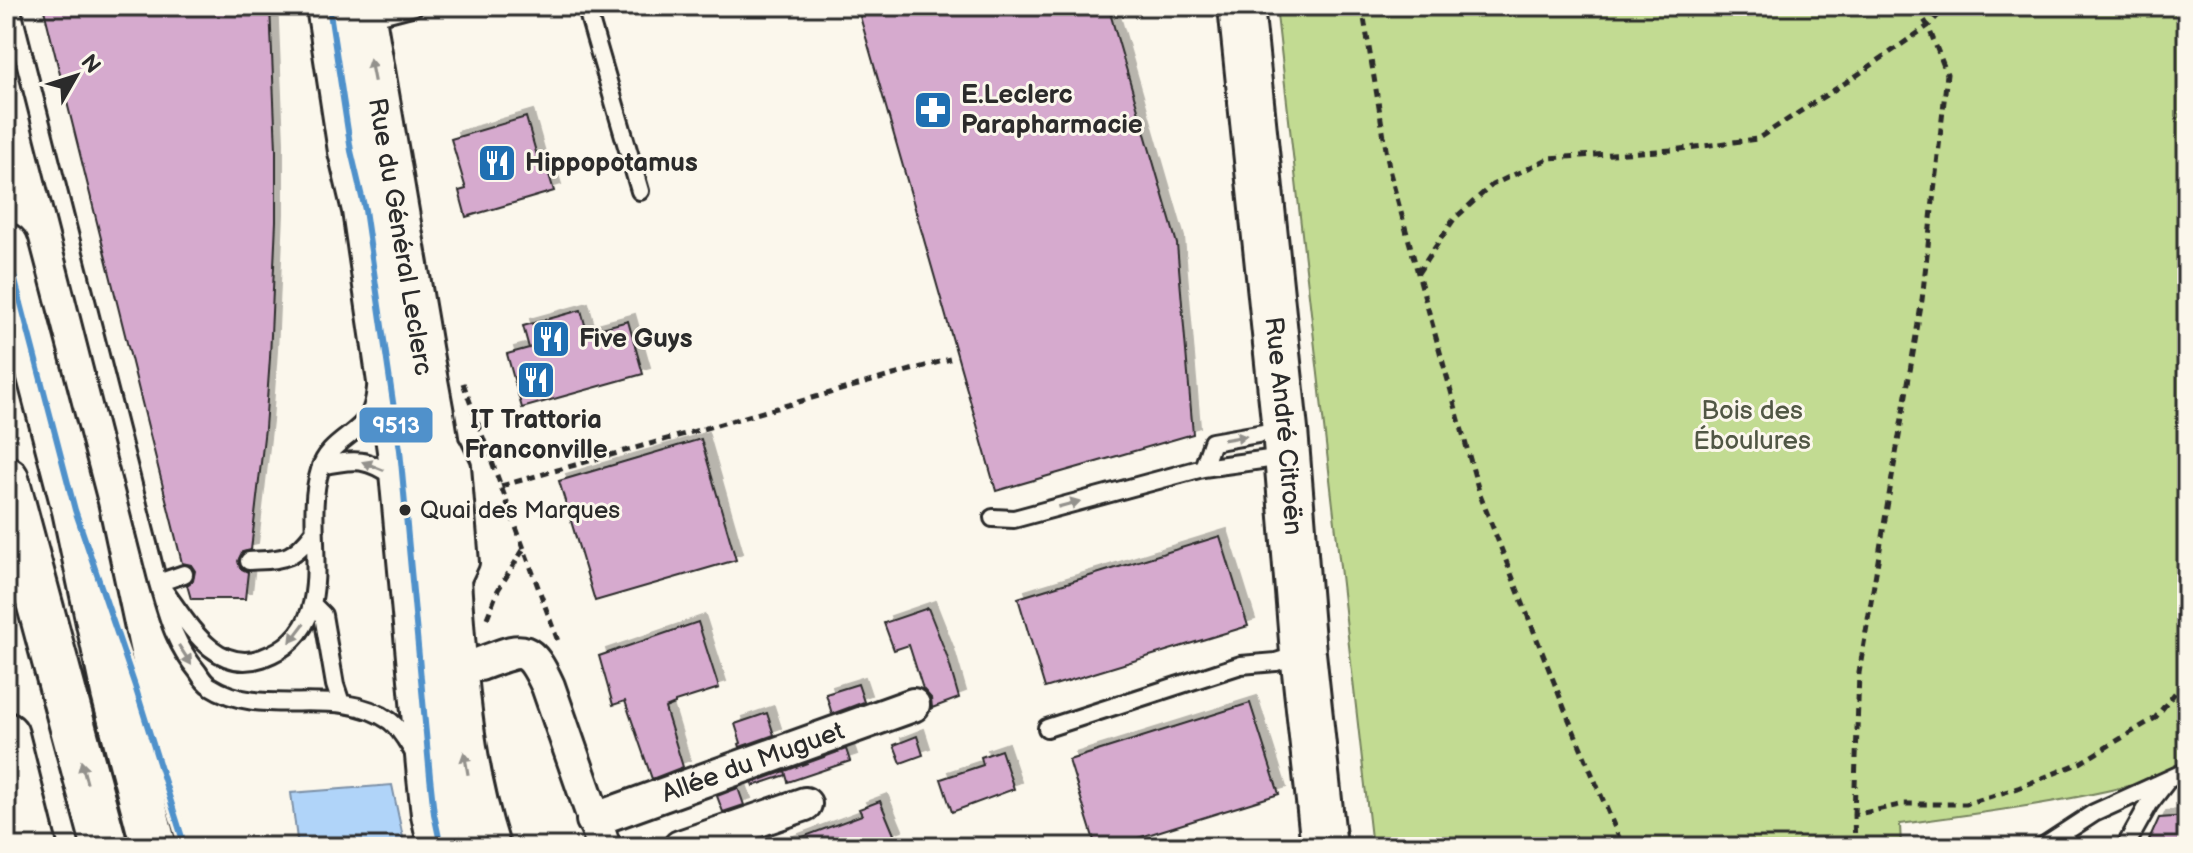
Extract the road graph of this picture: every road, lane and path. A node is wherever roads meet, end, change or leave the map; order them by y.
1 (11, 6) edge
2 (415, 6) edge
3 (586, 6) edge
4 (1241, 6) edge
5 (1362, 6) edge
6 (1915, 6) edge
7 (1947, 6) edge
8 (351, 11) edge
9 (1928, 26) junction
10 (640, 191) dead end
11 (6, 246) edge
12 (1418, 273) junction
13 (383, 334) junction
14 (950, 359) dead end
15 (426, 395) junction
16 (1287, 443) junction
17 (321, 466) junction
18 (1203, 468) junction
19 (6, 479) edge
20 (501, 486) dead end
21 (75, 510) junction
22 (424, 510) junction
23 (993, 518) dead end
24 (314, 532) junction
25 (249, 561) dead end
26 (184, 574) dead end
27 (158, 583) junction
28 (314, 606) junction
29 (450, 606) junction
30 (1303, 653) junction
31 (564, 656) dead end
32 (480, 664) joint
33 (2187, 678) edge
34 (341, 703) junction
35 (913, 705) dead end
36 (1047, 728) dead end
37 (6, 735) edge
38 (2187, 771) edge
39 (430, 777) junction
40 (2167, 780) junction
41 (805, 804) dead end
42 (1854, 815) junction
43 (599, 834) edge
44 (34, 847) edge
45 (105, 847) edge
46 (154, 847) edge
47 (185, 847) edge
48 (441, 847) edge
49 (487, 847) edge
50 (680, 847) edge
51 (1324, 847) edge
52 (1623, 847) edge
53 (1855, 847) edge
54 (2042, 847) edge
55 (2125, 847) edge

1 - 27 lane
2 - 8 lane
3 - 10 lane
4 - 16 main road, Rue André Citroën
5 - 12 path
6 - 9 path
7 - 9 path
8 - 13 main road, Rue du Général Leclerc
15 -> 8 main road, Rue du Général Leclerc
9 - 12 path
9 - 42 path
11 - 21 main road
12 - 52 path
13 - 17 lane
13 - 22 main road, Rue du Général Leclerc
14 - 20 path
15 - 22 main road, Rue du Général Leclerc
15 - 29 lane
16 - 18 lane
18 -> 16 lane
16 - 30 main road, Rue André Citroën
22 -> 17 lane
17 - 24 lane
23 -> 18 lane
45 -> 19 main road
21 - 46 main road
21 - 47 main road
22 - 29 main road, Rue du Général Leclerc
22 - 39 main road, Rue du Général Leclerc
24 - 25 lane
24 - 28 lane
26 - 27 lane
28 -> 27 lane
27 -> 34 lane
28 - 34 lane
49 -> 29 main road, Rue du Général Leclerc
30 - 36 lane
30 - 51 main road, Rue André Citroën
31 - 32 path
32 - 43 street
33 - 42 path
34 - 39 lane
35 - 43 street, Allée du Muguet
37 - 44 main road
38 - 40 lane
39 - 48 main road, Rue du Général Leclerc
40 - 54 lane
40 - 55 lane
41 - 50 street
42 - 53 path

